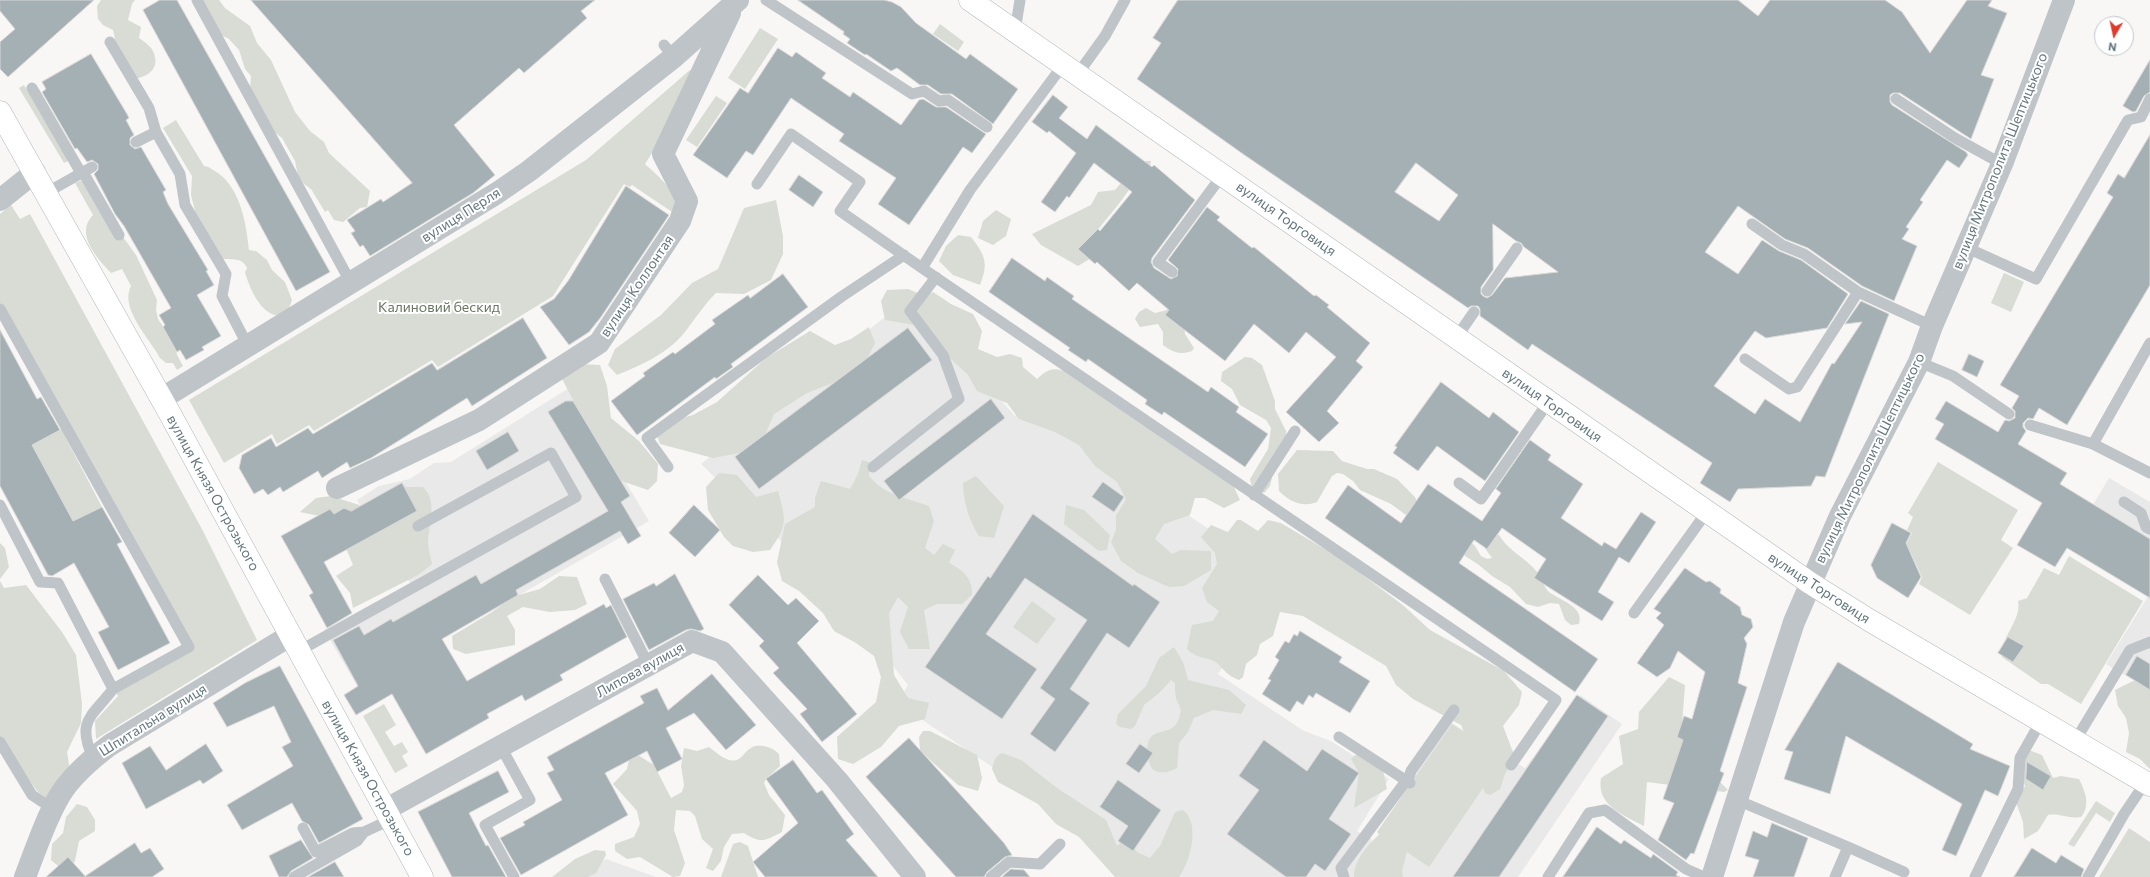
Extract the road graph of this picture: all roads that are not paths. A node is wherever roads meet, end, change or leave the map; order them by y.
1 (197, 0) edge
2 (766, 0) edge
3 (970, 0) edge
4 (1020, 0) edge
5 (1125, 0) edge
6 (2064, 0) edge
7 (736, 1) edge
8 (1015, 31) junction
9 (110, 42) dead end
10 (1070, 70) junction
11 (32, 88) dead end
12 (1896, 99) dead end
13 (2150, 100) edge
14 (0, 112) edge
15 (987, 127) dead end
16 (156, 132) junction
17 (136, 142) dead end
18 (2002, 164) junction
19 (85, 171) junction
20 (35, 172) junction
21 (1223, 174) junction
22 (757, 184) dead end
23 (46, 193) junction
24 (0, 200) edge
25 (1752, 224) dead end
26 (119, 235) dead end
27 (1965, 247) junction
28 (1517, 248) dead end
29 (904, 255) junction
30 (922, 268) junction
31 (1172, 272) dead end
32 (936, 277) junction
33 (351, 283) junction
34 (1488, 291) dead end
35 (1858, 292) junction
36 (0, 308) edge
37 (1474, 312) dead end
38 (1932, 326) junction
39 (1456, 338) junction
40 (2150, 343) edge
41 (248, 346) junction
42 (1745, 359) dead end
43 (1919, 362) junction
44 (161, 399) junction
45 (1549, 402) junction
46 (2009, 414) dead end
47 (2030, 425) dead end
48 (1296, 431) dead end
49 (2093, 444) junction
50 (668, 467) dead end
51 (874, 468) dead end
52 (2149, 470) edge
53 (1459, 483) dead end
54 (337, 488) dead end
55 (1254, 495) junction
56 (2124, 502) dead end
57 (0, 505) edge
58 (1706, 513) junction
59 (418, 526) dead end
60 (2150, 529) edge
61 (605, 579) dead end
62 (1810, 583) junction
63 (1634, 613) dead end
64 (2150, 642) edge
65 (294, 643) junction
66 (649, 666) junction
67 (113, 689) junction
68 (1454, 710) dead end
69 (2041, 721) junction
70 (1339, 737) dead end
71 (2075, 741) junction
72 (0, 742) edge
73 (501, 747) junction
74 (93, 758) junction
75 (1511, 765) dead end
76 (1409, 782) junction
77 (2148, 784) edge
78 (1737, 800) junction
79 (53, 808) junction
80 (388, 815) junction
81 (303, 828) dead end
82 (364, 832) junction
83 (1060, 844) dead end
84 (1848, 847) junction
85 (1904, 872) dead end
86 (25, 877) edge
87 (294, 877) edge
88 (422, 877) edge
89 (514, 877) edge
90 (915, 877) edge
91 (991, 877) edge
92 (1344, 877) edge
93 (1548, 877) edge
94 (1704, 877) edge
95 (1712, 877) edge
96 (1835, 877) edge
97 (1975, 877) edge
98 (2088, 877) edge

1 - 33 lane
2 - 15 lane
3 - 8 main road, вулиця Торговиця
4 - 8 lane
5 - 10 lane
6 - 18 street, вулиця Митрополита Шептицького
7 - 33 street, вулиця Перля
7 - 54 street, вулиця Коллонтая
8 - 10 main road, вулиця Торговиця
9 - 16 lane
10 - 21 main road, вулиця Торговиця
10 - 30 lane
11 - 19 lane
12 - 18 lane
13 - 27 lane
14 - 20 main road, вулиця Князя Острозького
16 - 17 lane
16 - 41 lane
18 - 27 street, вулиця Митрополита Шептицького
19 - 23 lane
19 - 26 lane
20 - 23 main road, вулиця Князя Острозького
20 - 24 street
21 - 31 lane
21 - 39 main road, вулиця Торговиця
22 - 29 lane
23 - 44 main road, вулиця Князя Острозького
25 - 35 lane
27 - 38 street, вулиця Митрополита Шептицького
28 - 34 lane
29 - 30 lane
29 - 50 lane
30 - 32 lane
32 - 51 lane
32 - 55 lane
33 - 41 street, вулиця Перля
35 - 38 lane
35 - 42 lane
36 - 67 lane
37 - 39 lane
38 - 43 street, вулиця Митрополита Шептицького
39 - 45 main road, вулиця Торговиця
40 - 49 lane
41 - 44 street, вулиця Перля
43 - 46 lane
43 - 62 street, вулиця Митрополита Шептицького
44 - 65 main road, вулиця Князя Острозького
45 - 53 lane
45 - 58 main road, вулиця Торговиця
47 - 49 lane
48 - 55 lane
49 - 52 lane
55 - 75 lane
56 - 60 lane
57 - 67 lane
58 - 62 main road, вулиця Торговиця
58 - 63 lane
59 - 65 lane
61 - 66 lane
62 - 69 main road, вулиця Торговиця
62 - 78 street, вулиця Митрополита Шептицького
64 - 71 lane
65 - 74 street, Шпитальна вулиця
65 - 80 main road, вулиця Князя Острозького
66 - 73 street, Липова вулиця
66 - 90 street, Липова вулиця
67 - 74 lane
68 - 76 lane
69 - 71 main road, вулиця Торговиця
69 - 97 lane
70 - 76 lane
71 - 77 main road, вулиця Торговиця
72 - 79 lane
73 - 80 street, Липова вулиця
73 - 89 lane
74 - 79 street, Шпитальна вулиця
76 - 92 lane
77 - 98 lane
78 - 84 lane
78 - 95 street, вулиця Митрополита Шептицького
79 - 86 street, Шпитальна вулиця
80 - 82 lane
80 - 88 main road, вулиця Князя Острозького
81 - 82 lane
82 - 87 lane
83 - 91 lane
84 - 85 lane
84 - 96 lane
93 - 94 lane

